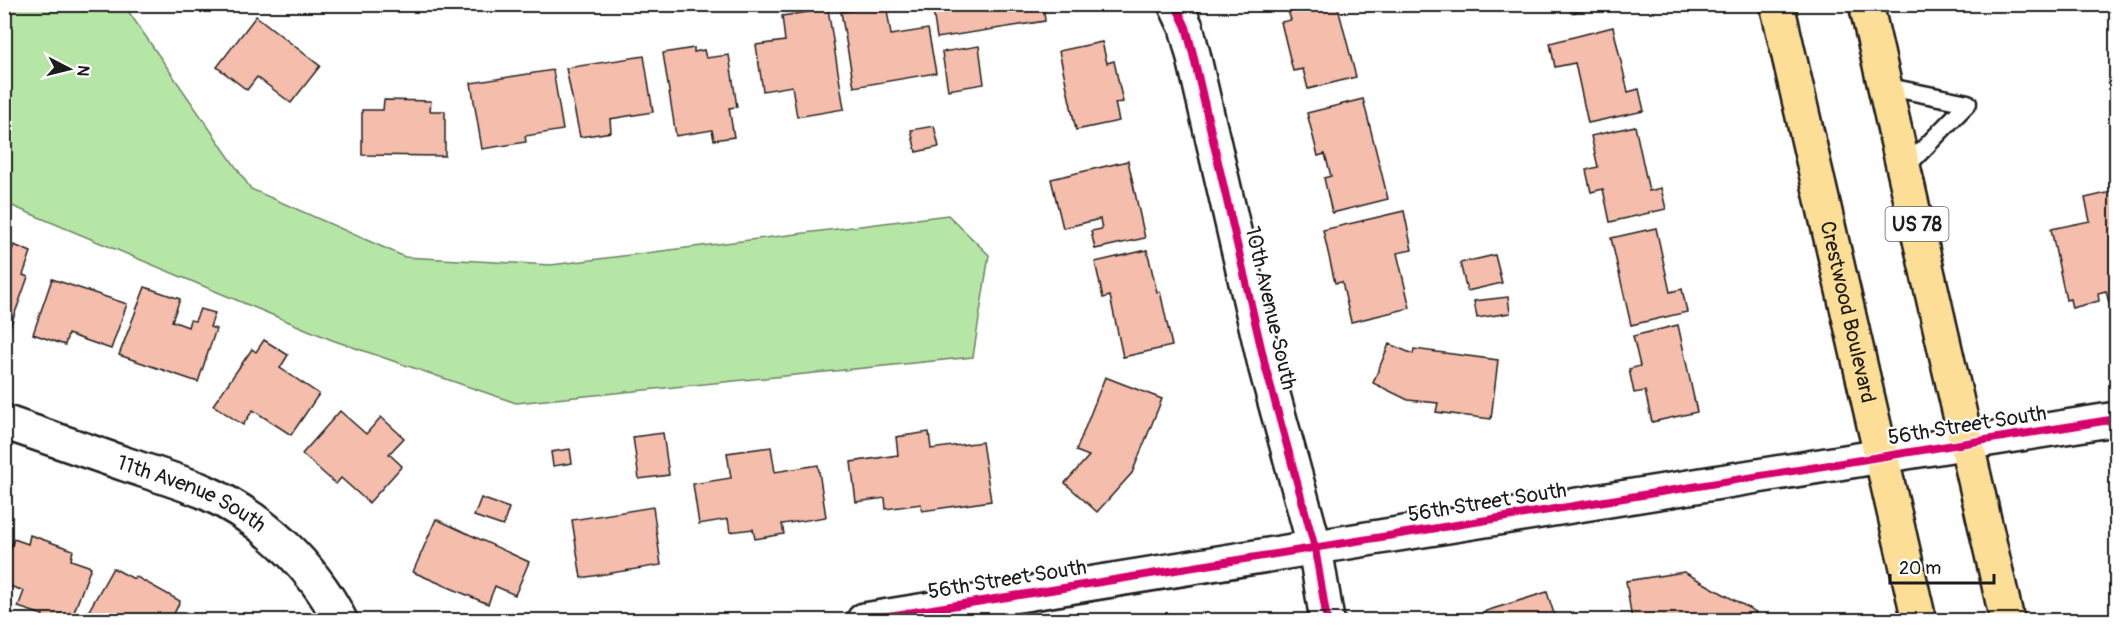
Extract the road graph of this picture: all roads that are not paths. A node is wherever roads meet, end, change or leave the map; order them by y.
1 (1175, 4) edge
2 (1777, 4) edge
3 (1866, 4) edge
4 (1884, 86) junction
5 (1904, 170) junction
6 (2116, 419) edge
7 (4, 422) edge
8 (1967, 444) junction
9 (1882, 456) junction
10 (1315, 548) junction
11 (339, 621) edge
12 (864, 621) edge
13 (1327, 621) edge
14 (1919, 621) edge
15 (2007, 621) edge

1 - 10 street, 10th Avenue South
2 - 9 main road, Crestwood Boulevard
3 - 4 main road, US 78
4 - 5 main road, US 78
4 - 5 lane
5 - 8 main road, US 78
6 - 8 street, 56th Street South
7 - 11 street, 11th Avenue South
8 - 9 street, 56th Street South
8 - 15 main road, US 78
9 - 10 street, 56th Street South
9 - 14 main road, Crestwood Boulevard
10 - 12 street, 56th Street South
10 - 13 street, 10th Avenue South

